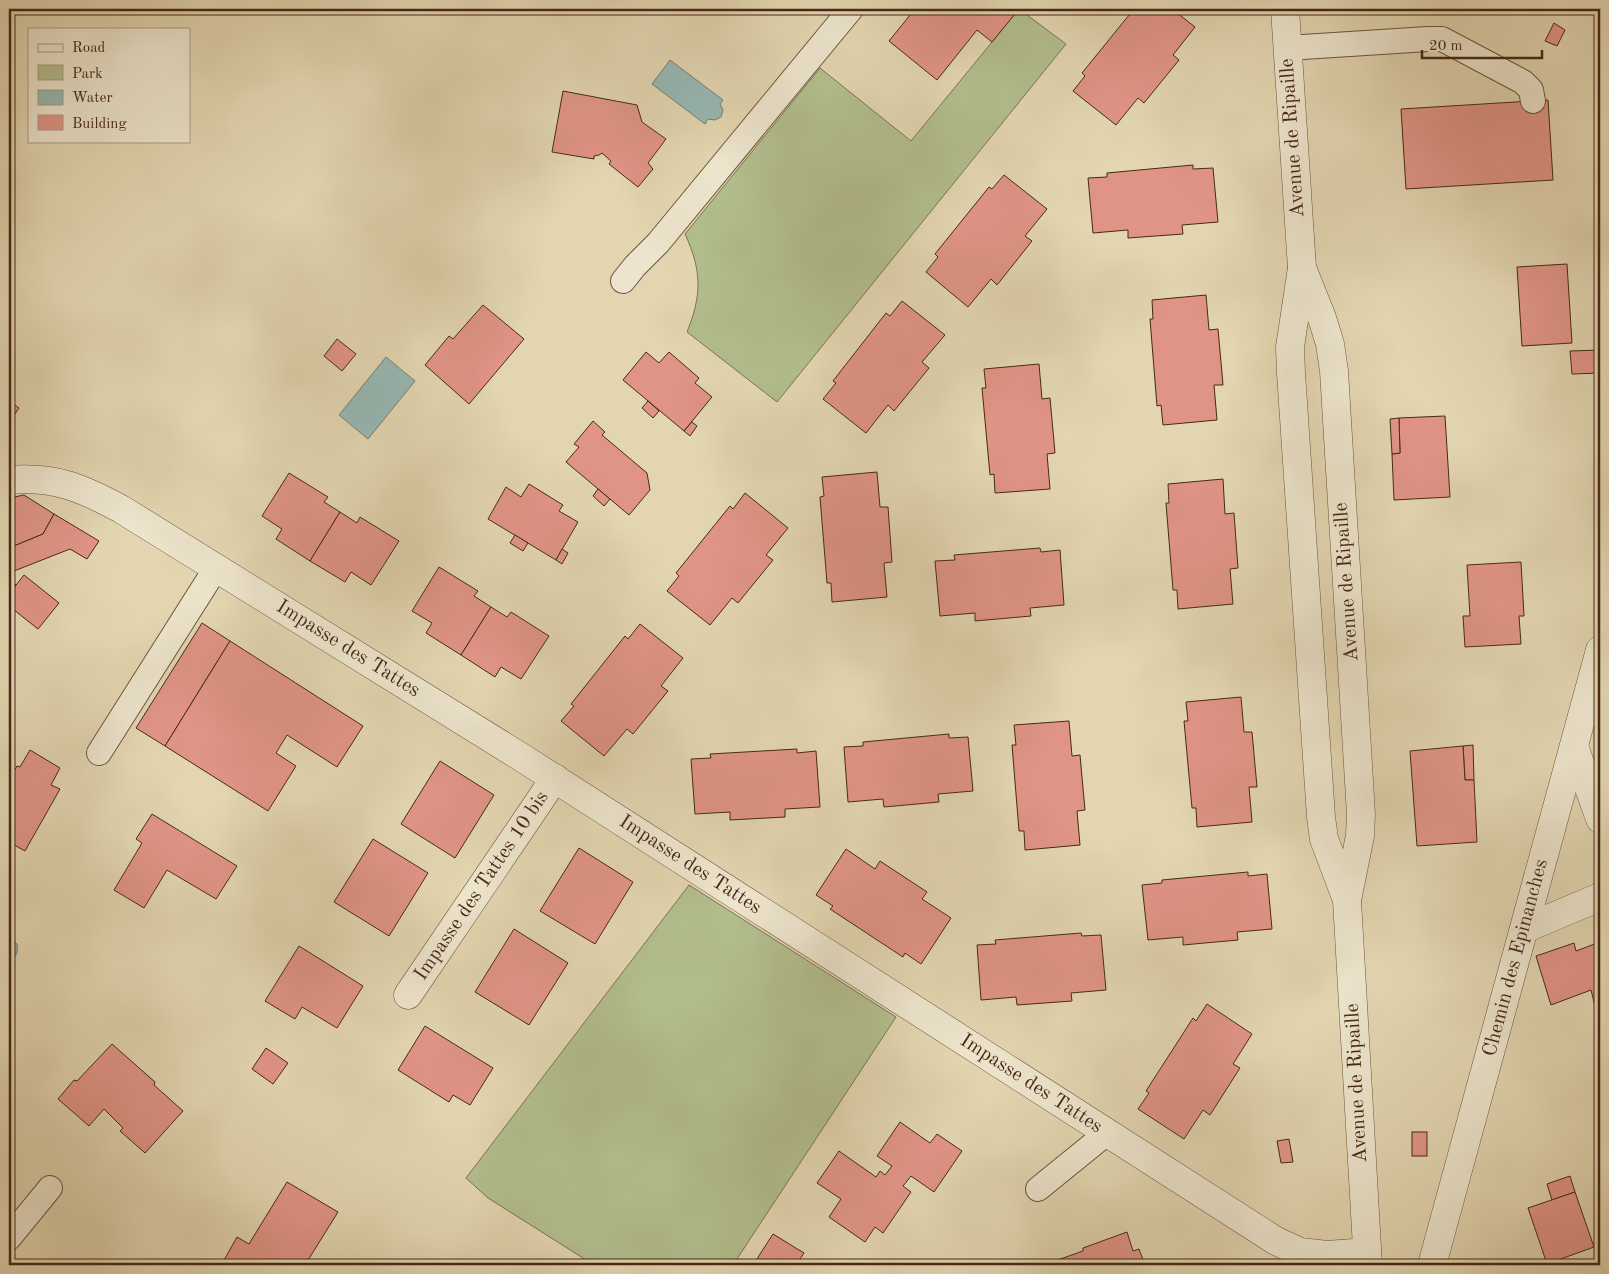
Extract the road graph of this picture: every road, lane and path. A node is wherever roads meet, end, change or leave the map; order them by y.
1 (851, 9) edge
2 (1284, 9) edge
3 (1287, 48) junction
4 (1533, 101) dead end
5 (1302, 268) junction
6 (623, 280) dead end
7 (9, 480) edge
8 (216, 568) junction
9 (1350, 638) junction
10 (1310, 646) junction
11 (1600, 650) edge
12 (1574, 746) junction
13 (99, 753) dead end
14 (555, 778) junction
15 (1600, 820) edge
16 (1600, 897) edge
17 (1346, 900) junction
18 (1524, 929) junction
19 (408, 994) dead end
20 (1107, 1133) junction
21 (50, 1188) dead end
22 (1038, 1189) dead end
23 (9, 1238) edge
24 (1368, 1259) edge
25 (1432, 1265) edge

1 - 6 lane
2 - 3 street, Avenue de Ripaille
3 - 4 lane
3 - 5 street, Avenue de Ripaille
5 - 9 street, Avenue de Ripaille
5 - 10 street, Avenue de Ripaille
7 - 8 street, Impasse des Tattes
8 - 13 lane
8 - 14 street, Impasse des Tattes
9 - 10 street
9 - 17 street, Avenue de Ripaille
10 - 17 street, Avenue de Ripaille
11 - 12 street, Chemin des Epinanches
12 - 15 street
12 - 18 street, Chemin des Epinanches
14 - 19 street, Impasse des Tattes 10 bis
14 - 20 street, Impasse des Tattes
16 - 18 street
17 - 24 street, Avenue de Ripaille
18 - 25 street, Chemin des Epinanches
20 - 22 lane
20 - 24 street, Impasse des Tattes
21 - 23 lane

